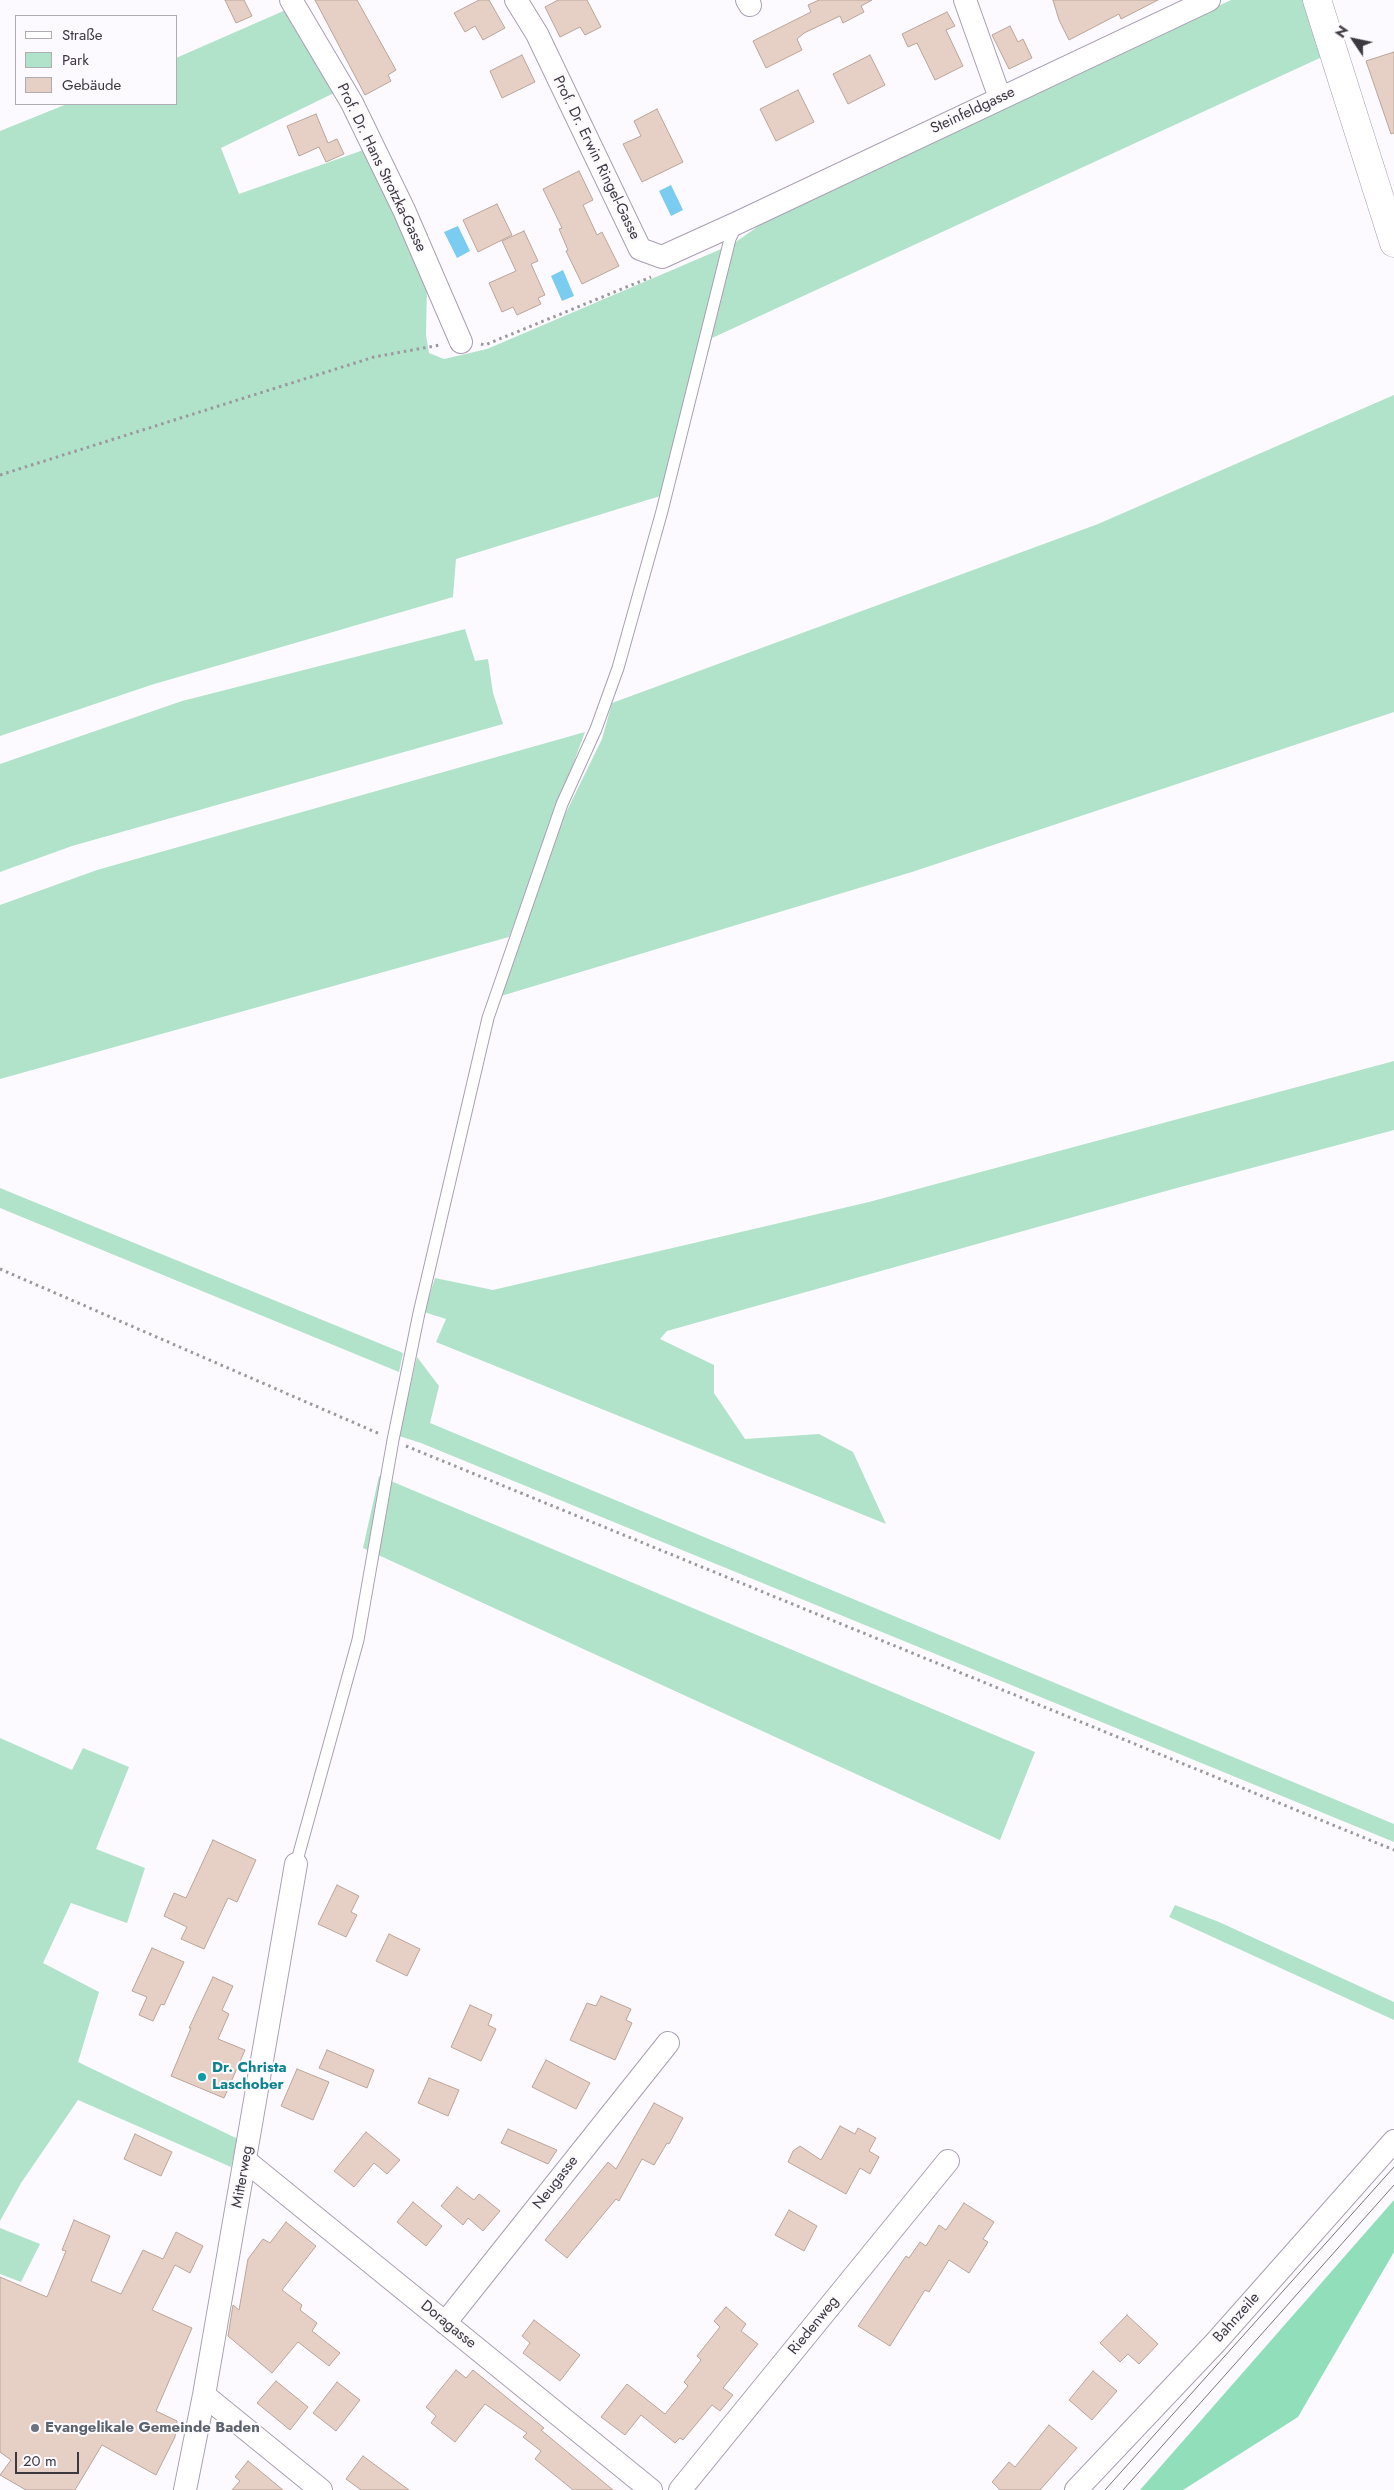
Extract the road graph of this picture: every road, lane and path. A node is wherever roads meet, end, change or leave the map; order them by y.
1 (291, 0) edge
2 (516, 0) edge
3 (965, 0) edge
4 (1208, 0) edge
5 (1317, 0) edge
6 (1000, 98) junction
7 (737, 223) junction
8 (1394, 243) edge
9 (660, 273) dead end
10 (461, 342) junction
11 (0, 475) edge
12 (0, 1269) edge
13 (393, 1440) junction
14 (1394, 1850) edge
15 (296, 1864) joint
16 (668, 2043) dead end
17 (1394, 2141) edge
18 (246, 2161) junction
19 (948, 2161) dead end
20 (445, 2323) junction
21 (204, 2395) junction
22 (185, 2490) edge
23 (321, 2490) edge
24 (651, 2490) edge
25 (680, 2490) edge
26 (1076, 2490) edge

1 - 10 street, Prof. Dr. Hans Strotzka-Gasse
2 - 7 street, Prof. Dr. Erwin Ringel-Gasse
3 - 6 street
4 - 6 street, Steinfeldgasse
5 - 8 street
6 - 7 street, Steinfeldgasse
7 - 13 lane
9 - 10 path
10 - 11 path
12 - 13 path
13 - 14 path
13 - 15 lane
15 - 18 street, Mitterweg
16 - 20 street, Neugasse
17 - 26 street, Bahnzeile
18 - 20 street, Doragasse
18 - 21 street, Mitterweg
19 - 25 street, Riedenweg
20 - 24 street, Doragasse
21 - 22 street, Mitterweg
21 - 23 street

